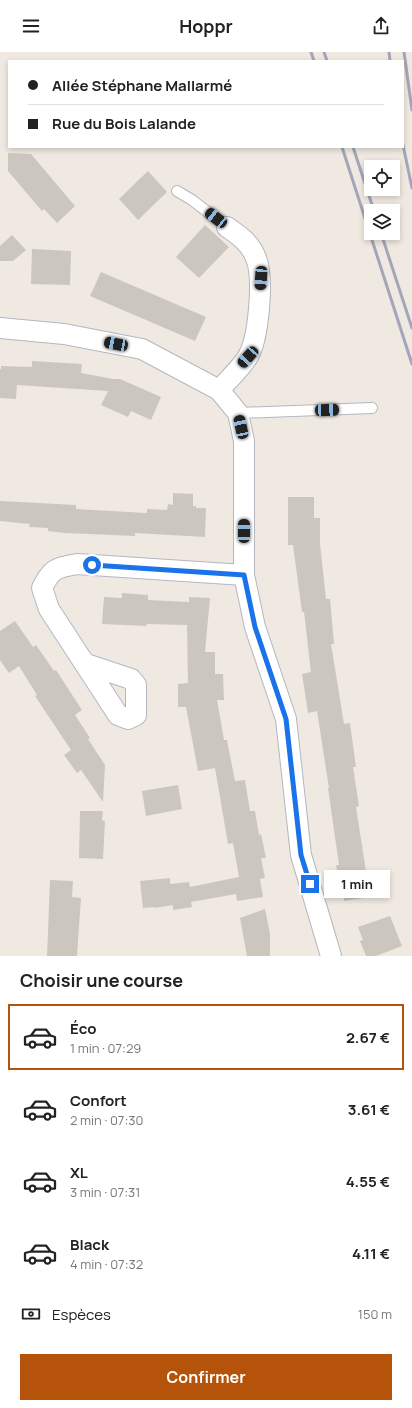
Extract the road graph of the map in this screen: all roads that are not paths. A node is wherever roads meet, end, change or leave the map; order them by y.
1 (177, 191) dead end
2 (227, 227) joint
3 (0, 328) edge
4 (219, 390) junction
5 (372, 408) dead end
6 (238, 413) junction
7 (244, 575) junction
8 (86, 664) dead end
9 (331, 956) edge

1 - 2 lane
2 - 4 street
3 - 4 street
4 - 6 street
5 - 6 lane
6 - 7 street
7 - 8 street
7 - 9 street

